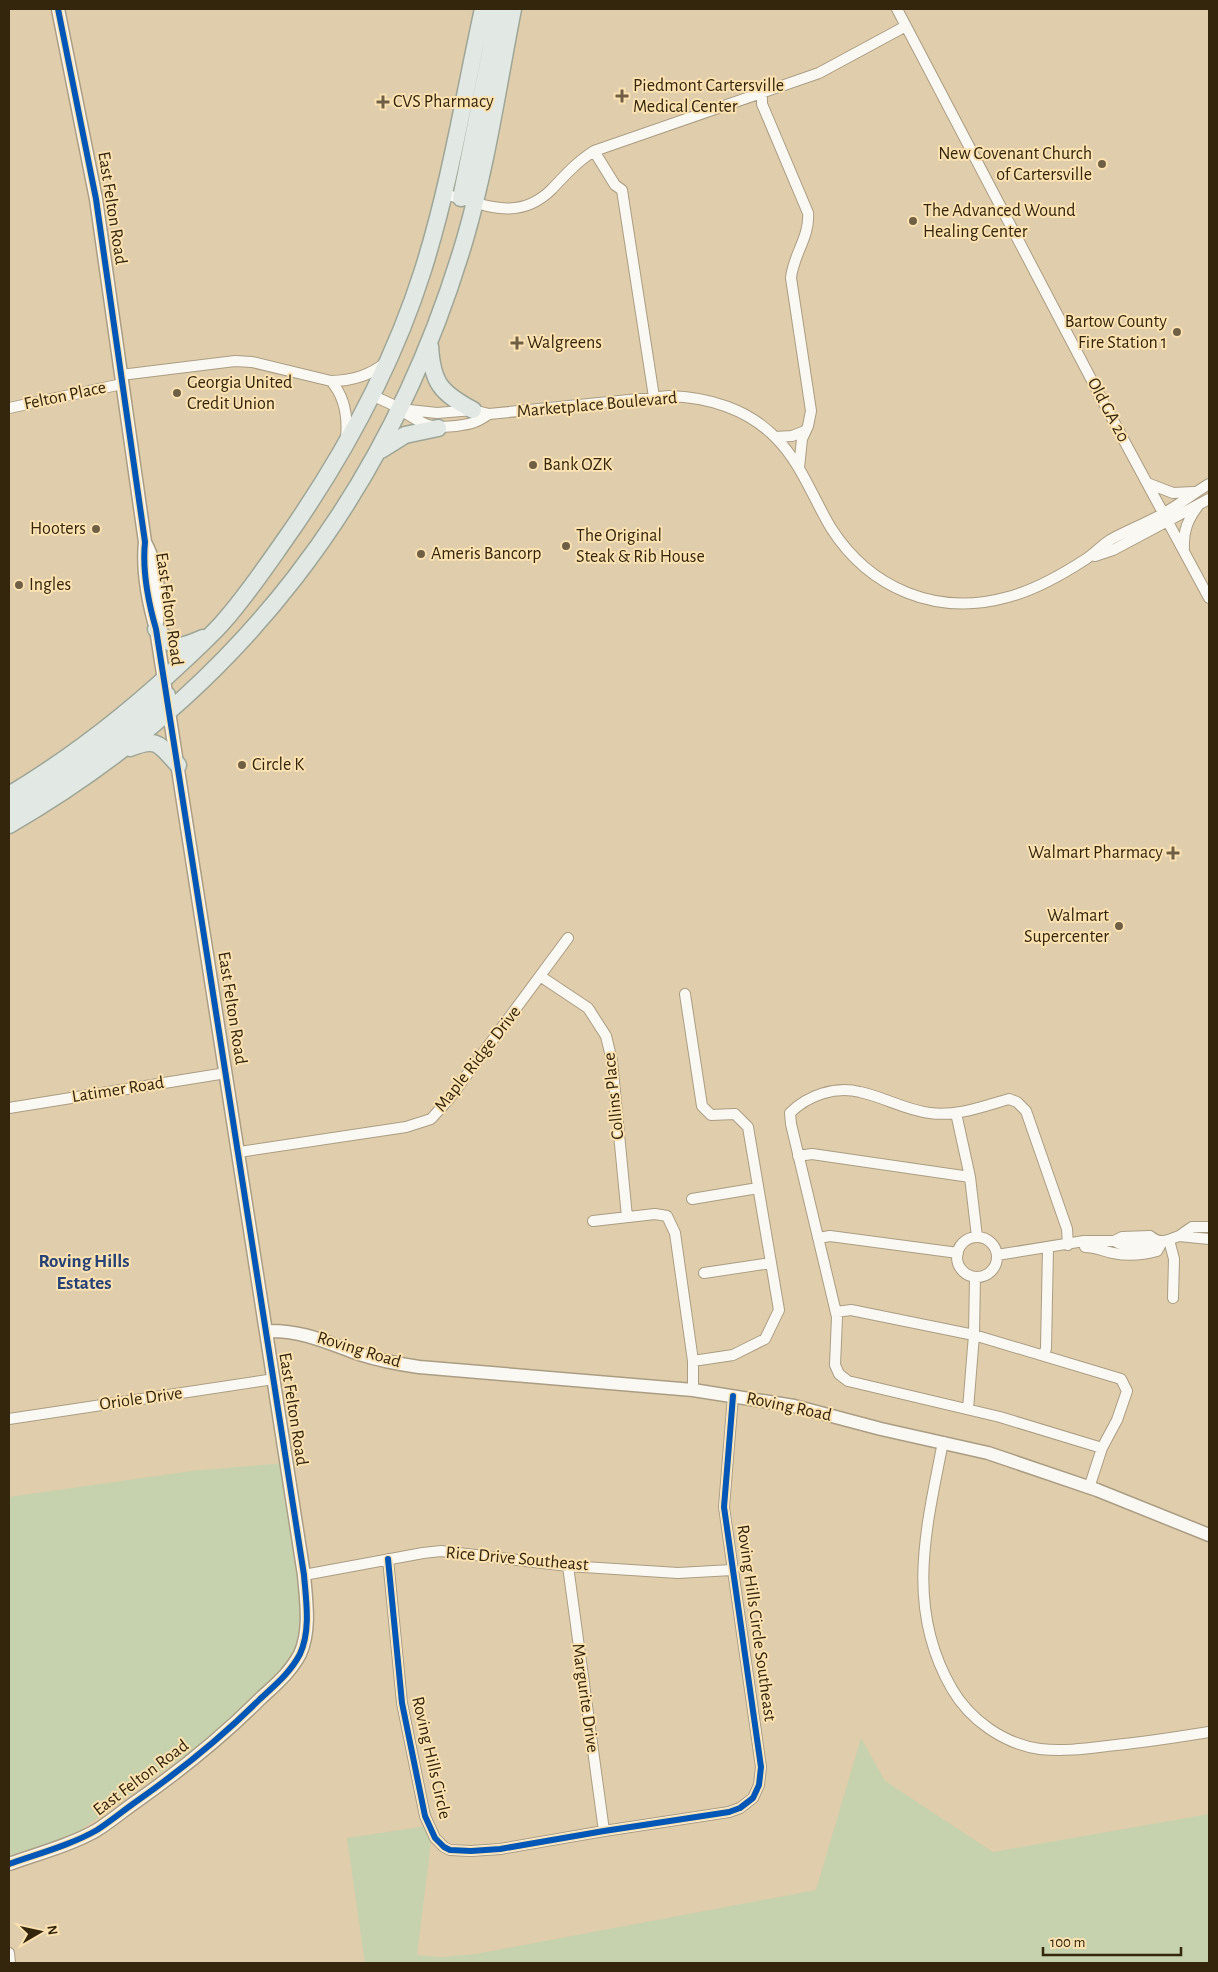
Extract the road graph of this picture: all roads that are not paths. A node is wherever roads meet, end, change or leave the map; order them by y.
1 (58, 9) edge
2 (483, 9) edge
3 (499, 9) edge
4 (513, 9) edge
5 (897, 9) edge
6 (906, 26) junction
7 (762, 93) junction
8 (594, 151) junction
9 (444, 194) junction
10 (468, 200) junction
11 (430, 343) junction
12 (390, 360) junction
13 (121, 379) junction
14 (331, 381) junction
15 (373, 396) junction
16 (654, 397) junction
17 (9, 408) edge
18 (400, 409) junction
19 (473, 410) junction
20 (489, 414) junction
21 (438, 428) junction
22 (805, 431) junction
23 (775, 437) junction
24 (345, 448) junction
25 (378, 453) junction
26 (799, 468) junction
27 (1147, 482) junction
28 (1209, 484) edge
29 (1198, 491) junction
30 (1209, 499) edge
31 (1198, 505) junction
32 (1166, 517) junction
33 (1184, 550) junction
34 (1209, 598) edge
35 (156, 629) junction
36 (210, 636) junction
37 (167, 695) junction
38 (118, 752) junction
39 (178, 765) junction
40 (9, 795) edge
41 (9, 808) edge
42 (9, 825) edge
43 (568, 938) dead end
44 (540, 976) junction
45 (686, 994) dead end
46 (226, 1072) junction
47 (9, 1108) edge
48 (956, 1113) junction
49 (239, 1152) junction
50 (798, 1156) junction
51 (970, 1176) junction
52 (758, 1188) junction
53 (692, 1199) dead end
54 (627, 1217) junction
55 (593, 1221) dead end
56 (1209, 1227) edge
57 (977, 1237) junction
58 (818, 1238) junction
59 (1209, 1239) edge
60 (1167, 1240) junction
61 (1072, 1244) junction
62 (1048, 1248) junction
63 (958, 1253) junction
64 (997, 1255) junction
65 (771, 1263) junction
66 (704, 1273) dead end
67 (975, 1277) junction
68 (1173, 1298) dead end
69 (836, 1312) junction
70 (266, 1331) junction
71 (974, 1335) junction
72 (1044, 1356) junction
73 (693, 1361) junction
74 (274, 1379) junction
75 (693, 1390) junction
76 (733, 1396) junction
77 (968, 1409) junction
78 (9, 1419) edge
79 (943, 1442) junction
80 (1102, 1448) junction
81 (1089, 1488) junction
82 (1209, 1535) edge
83 (388, 1559) junction
84 (568, 1566) junction
85 (732, 1570) junction
86 (304, 1575) junction
87 (1209, 1732) edge
88 (703, 1816) joint
89 (604, 1831) junction
90 (9, 1864) edge
91 (9, 1956) edge
92 (10, 1963) edge

1 - 13 street, East Felton Road
2 - 9 main road
3 - 10 main road
4 - 10 main road
5 - 6 street, Old GA 20
6 - 7 street
6 - 27 street, Old GA 20
7 - 8 street
7 - 22 street
8 - 10 street
8 - 16 street
9 - 10 street
9 - 12 main road
10 - 11 main road
11 - 18 main road
11 - 19 main road
12 - 14 street, Felton Place
12 - 15 main road
13 - 14 street, Felton Place
13 - 17 street, Felton Place
13 - 35 street, East Felton Road
14 - 24 street
15 - 18 street, Marketplace Boulevard
15 - 24 main road
16 - 20 street, Marketplace Boulevard
16 - 23 street, Marketplace Boulevard
18 - 19 street, Marketplace Boulevard
18 - 21 street, Marketplace Boulevard
18 - 25 main road
19 - 20 street, Marketplace Boulevard
20 - 21 street, Marketplace Boulevard
21 - 25 main road
22 - 23 street
22 - 26 street
23 - 26 street, Marketplace Boulevard
24 - 36 main road
25 - 37 main road
26 - 32 street, Marketplace Boulevard
27 - 29 street
27 - 32 street, Old GA 20
28 - 29 street, Marketplace Boulevard
29 - 32 street, Marketplace Boulevard
30 - 31 street, Marketplace Boulevard
31 - 32 street, Marketplace Boulevard
31 - 33 street
32 - 33 street, Old GA 20
33 - 34 street, Old GA 20
35 - 36 main road
35 - 37 street, East Felton Road
36 - 37 main road
37 - 38 main road
37 - 39 street, East Felton Road
37 - 40 main road
37 - 41 main road
38 - 39 main road
38 - 42 main road
39 - 46 street, East Felton Road
43 - 44 street, Maple Ridge Drive
44 - 49 street, Maple Ridge Drive
44 - 54 street, Collins Place
45 - 52 street
46 - 47 street, Latimer Road
46 - 49 street, East Felton Road
48 - 50 street
48 - 51 street
48 - 61 street
49 - 70 street, East Felton Road
50 - 51 street
50 - 58 street
51 - 57 street
52 - 53 street
52 - 65 street
54 - 55 street
54 - 73 street
56 - 60 street
57 - 63 street
57 - 64 street
58 - 63 street
58 - 69 street
59 - 60 street
60 - 61 street
60 - 61 street
60 - 68 street
61 - 62 street
62 - 64 street
62 - 72 street
63 - 67 street
64 - 67 street
65 - 66 street
65 - 73 street
67 - 71 street
69 - 71 street
69 - 77 street
70 - 74 street, East Felton Road
70 - 75 street, Roving Road
71 - 72 street
71 - 77 street
72 - 80 street
73 - 75 street
74 - 78 street, Oriole Drive
74 - 86 street, East Felton Road
75 - 76 street, Roving Road
76 - 79 street, Roving Road
76 - 85 street, Roving Hills Circle Southeast
77 - 80 street
79 - 81 street, Roving Road
79 - 87 street
80 - 81 street
81 - 82 street, Roving Road
83 - 84 street, Rice Drive Southeast
83 - 86 street, Rice Drive Southeast
83 - 89 street, Roving Hills Circle
84 - 85 street, Rice Drive Southeast
84 - 89 street, Margurite Drive
85 - 88 street, Roving Hills Circle Southeast
86 - 90 street, East Felton Road
88 - 89 street, Roving Hills Circle
91 - 92 street

